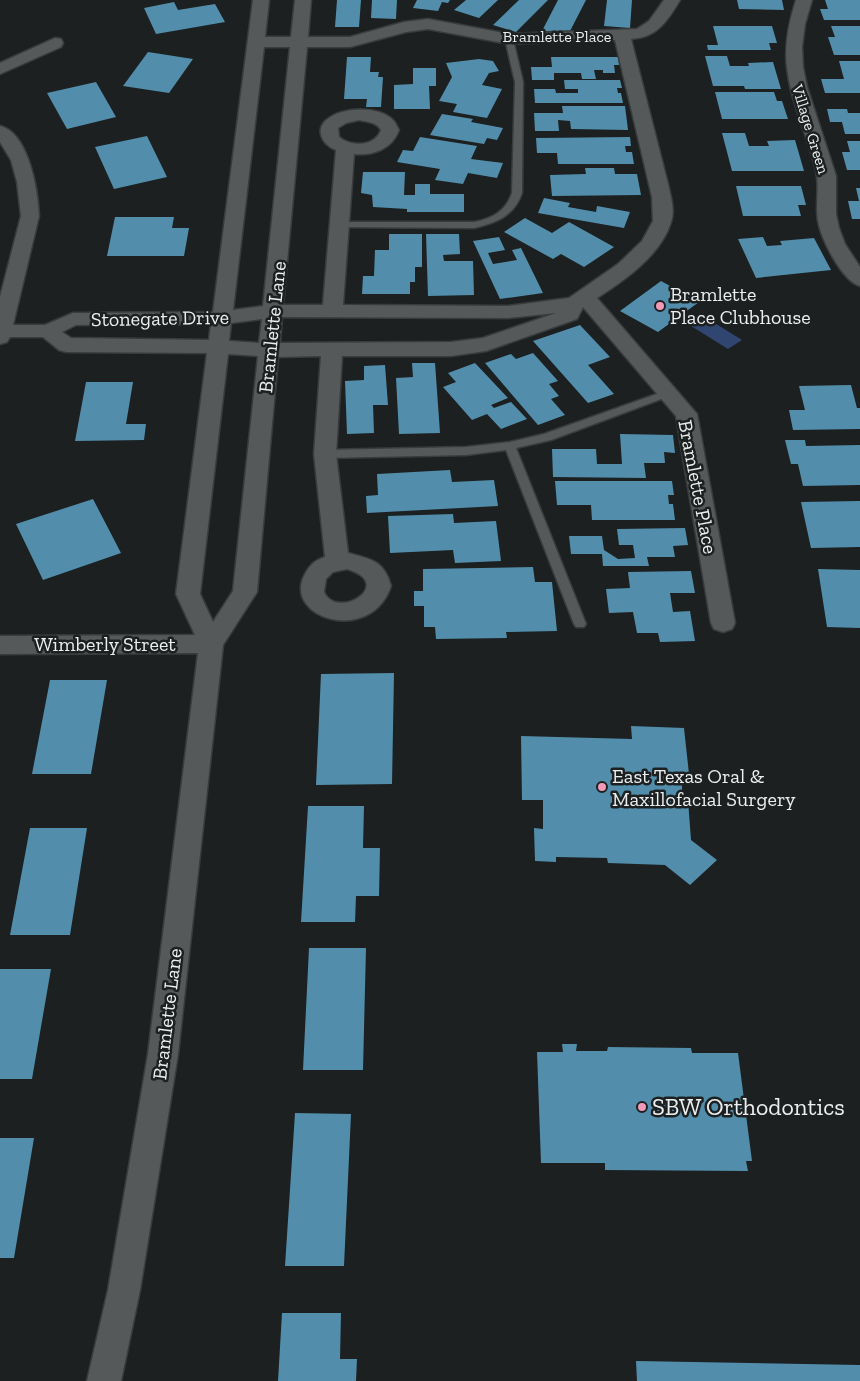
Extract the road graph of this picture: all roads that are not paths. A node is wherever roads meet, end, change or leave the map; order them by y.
1 (261, 0) edge
2 (303, 0) edge
3 (672, 0) edge
4 (804, 0) edge
5 (622, 36) junction
6 (509, 39) junction
7 (255, 42) junction
8 (298, 42) junction
9 (55, 43) dead end
10 (0, 68) edge
11 (0, 131) edge
12 (345, 148) dead end
13 (339, 225) junction
14 (860, 280) edge
15 (580, 300) junction
16 (274, 311) junction
17 (333, 311) junction
18 (220, 318) junction
19 (48, 331) junction
20 (1, 334) edge
21 (217, 347) junction
22 (332, 349) junction
23 (270, 350) junction
24 (668, 393) junction
25 (510, 446) junction
26 (326, 454) junction
27 (337, 562) dead end
28 (723, 623) dead end
29 (580, 624) dead end
30 (211, 644) junction
31 (0, 645) edge
32 (104, 1381) edge

1 - 7 street
2 - 8 street, Bramlette Lane
3 - 5 street, Bramlette Place
4 - 14 street, Village Green
5 - 6 street, Bramlette Place
5 - 15 street, Bramlette Place
6 - 8 street, Bramlette Place
6 - 13 lane
7 - 8 street, Bramlette Place
7 - 18 street
8 - 16 street, Bramlette Lane
9 - 10 street
11 - 20 street, Stonegate Drive
12 - 13 street
13 - 17 street
15 - 17 street, Bramlette Place
15 - 22 street, Bramlette Place
15 - 24 street, Bramlette Place
16 - 17 street, Bramlette Place
16 - 18 street, Stonegate Drive
16 - 23 street, Bramlette Lane
18 - 19 street, Stonegate Drive
18 - 21 street
19 - 20 street, Stonegate Drive
19 - 21 street, Stonegate Drive
21 - 23 street, Stonegate Drive
21 - 30 street
22 - 23 street, Bramlette Place
22 - 26 street
23 - 30 street, Bramlette Lane
24 - 25 lane
24 - 28 street, Bramlette Place
25 - 26 lane
25 - 29 lane
26 - 27 street
30 - 31 street, Wimberly Street
30 - 32 street, Bramlette Lane

